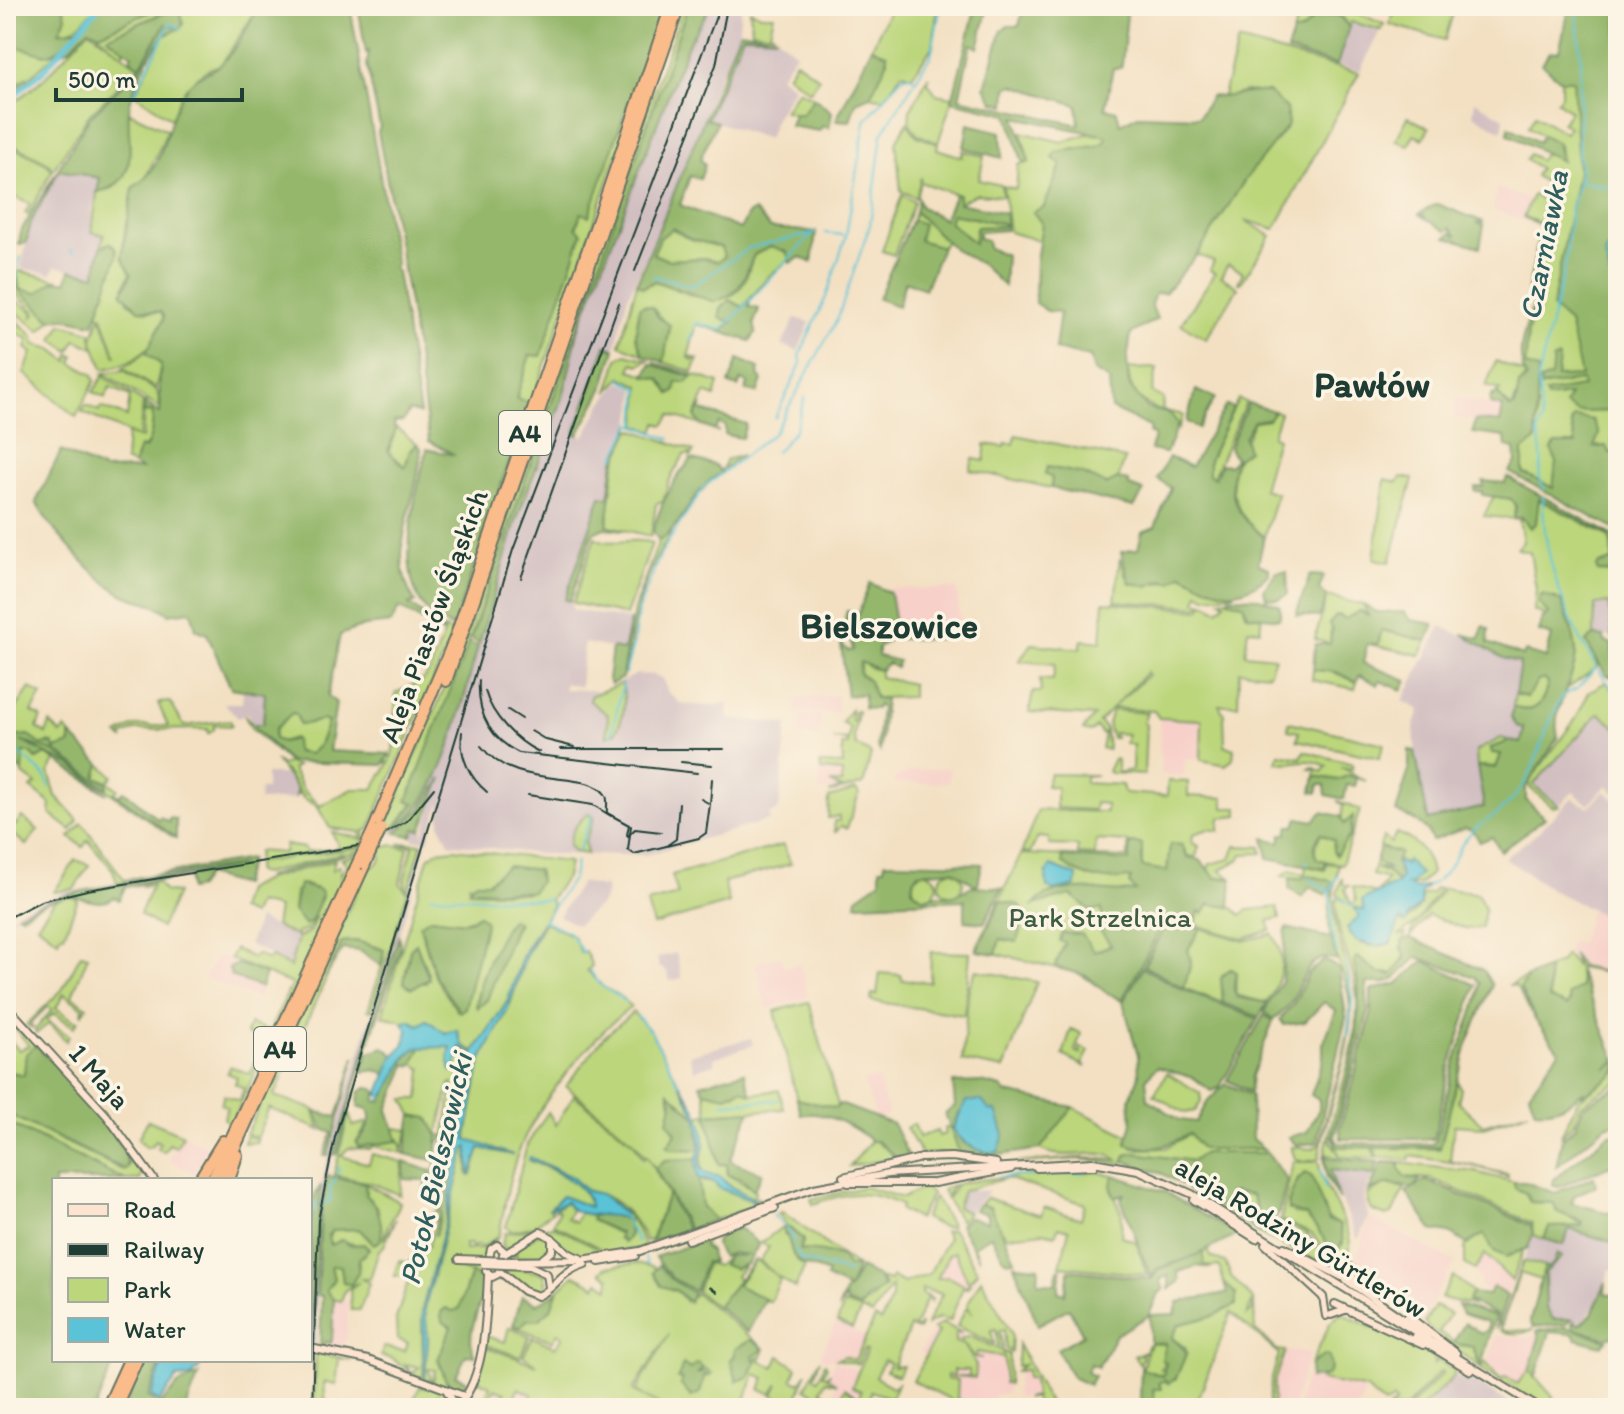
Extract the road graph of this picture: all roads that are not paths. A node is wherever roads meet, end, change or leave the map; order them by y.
1 (671, 6) edge
2 (679, 6) edge
3 (377, 830) junction
4 (7, 1008) edge
5 (251, 1103) junction
6 (1013, 1167) junction
7 (919, 1173) junction
8 (150, 1178) edge
9 (200, 1178) edge
10 (213, 1178) edge
11 (221, 1178) edge
12 (230, 1178) edge
13 (848, 1183) junction
14 (829, 1184) junction
15 (552, 1238) junction
16 (1265, 1242) junction
17 (648, 1251) junction
18 (459, 1261) dead end
19 (586, 1262) junction
20 (532, 1264) junction
21 (499, 1267) junction
22 (1330, 1269) junction
23 (1357, 1285) junction
24 (548, 1289) junction
25 (1316, 1291) junction
26 (1388, 1305) junction
27 (1345, 1310) junction
28 (312, 1348) edge
29 (1442, 1350) junction
30 (128, 1362) edge
31 (136, 1362) edge
32 (1464, 1362) junction
33 (107, 1408) edge
34 (115, 1408) edge
35 (1532, 1408) edge
36 (1539, 1408) edge

1 - 3 highway, Aleja Piastów Śląskich / A4
2 - 3 highway, Aleja Piastów Śląskich / A4
3 - 5 highway, Aleja Piastów Śląskich / A4, bridge
4 - 8 main road, 1 Maja
5 - 9 highway
5 - 10 highway, Aleja Piastów Śląskich / A4
5 - 11 highway, Aleja Piastów Śląskich / A4
5 - 12 highway
6 - 7 main road, aleja Rodziny Gürtlerów
6 - 13 main road
6 - 14 main road
6 - 16 main road, aleja Rodziny Gürtlerów
7 - 13 main road, aleja Rodziny Gürtlerów
7 - 14 main road, aleja Rodziny Gürtlerów
13 - 17 main road, aleja Rodziny Gürtlerów
14 - 17 main road, aleja Rodziny Gürtlerów
15 - 19 main road
15 - 20 main road
15 - 21 main road
16 - 22 main road
16 - 25 main road
16 - 29 main road, aleja Rodziny Gürtlerów
17 - 19 main road, aleja Rodziny Gürtlerów
18 - 21 main road, aleja Rodziny Gürtlerów, bridge
19 - 20 main road, aleja Rodziny Gürtlerów
19 - 24 main road
20 - 21 main road, aleja Rodziny Gürtlerów
20 - 24 main road
21 - 24 main road
21 - 28 main road
22 - 23 main road
22 - 23 main road
23 - 26 main road
25 - 27 main road
25 - 27 main road
26 - 29 main road
26 - 32 main road
27 - 29 main road
29 - 32 main road, aleja Rodziny Gürtlerów
29 - 35 main road, aleja Rodziny Gürtlerów
30 - 33 highway
31 - 34 highway
32 - 36 main road, aleja Rodziny Gürtlerów

